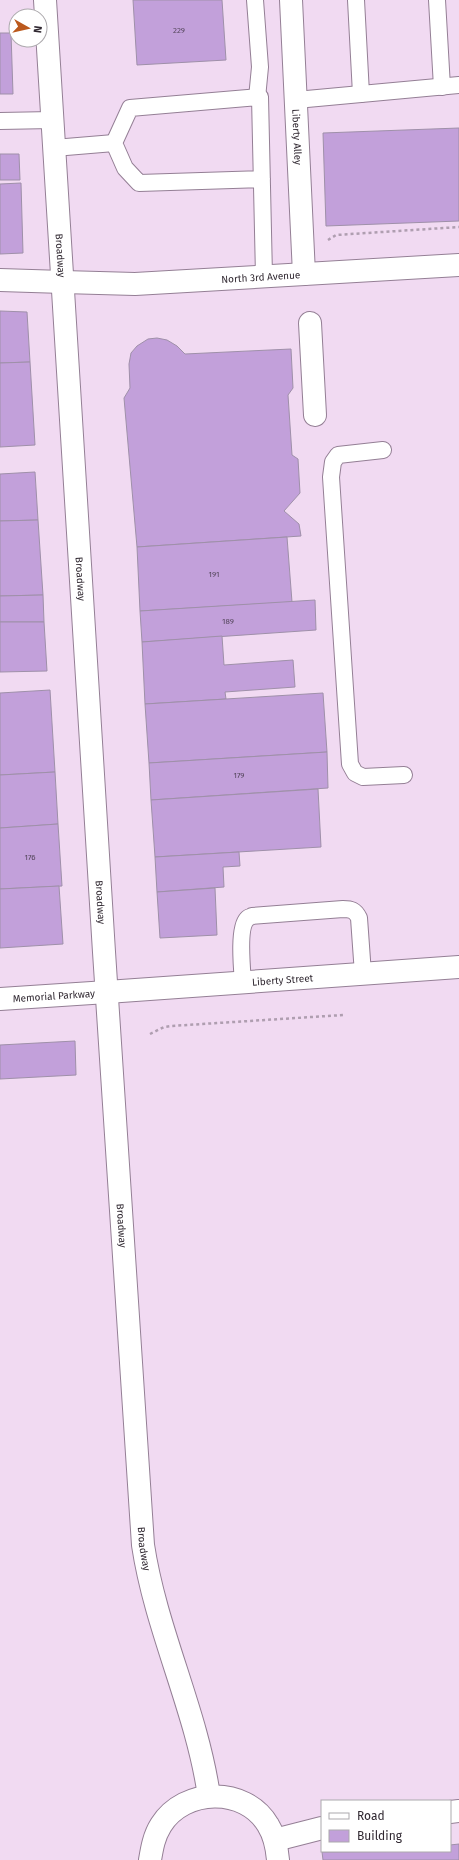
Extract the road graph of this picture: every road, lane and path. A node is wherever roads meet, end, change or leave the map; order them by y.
1 (45, 0) edge
2 (254, 0) edge
3 (291, 0) edge
4 (356, 0) edge
5 (438, 0) edge
6 (459, 85) edge
7 (442, 87) junction
8 (361, 94) junction
9 (257, 98) junction
10 (296, 100) junction
11 (52, 120) junction
12 (0, 121) edge
13 (114, 143) junction
14 (54, 148) junction
15 (262, 179) junction
16 (459, 227) edge
17 (328, 240) dead end
18 (459, 265) edge
19 (304, 274) junction
20 (264, 276) junction
21 (0, 280) edge
22 (63, 282) junction
23 (310, 323) dead end
24 (315, 415) dead end
25 (383, 450) dead end
26 (404, 775) dead end
27 (459, 967) edge
28 (363, 974) junction
29 (243, 982) junction
30 (107, 992) junction
31 (0, 999) edge
32 (343, 1015) dead end
33 (150, 1034) dead end
34 (209, 1796) junction
35 (321, 1828) edge
36 (277, 1850) edge
37 (150, 1860) edge

1 - 11 street, Broadway
2 - 9 lane
3 - 10 street, Liberty Alley
4 - 8 lane
5 - 7 lane
6 - 7 lane
7 - 8 lane
8 - 10 lane
9 - 13 lane
9 - 15 lane
10 - 19 street, Liberty Alley
11 - 12 lane
11 - 14 street, Broadway
13 - 14 lane
13 - 15 lane
14 - 22 street, Broadway
15 - 20 lane
16 - 17 path
18 - 19 street, North 3rd Avenue
19 - 20 street, North 3rd Avenue
20 - 22 street, North 3rd Avenue
21 - 22 street, North 3rd Avenue
22 - 30 street, Broadway
23 - 24 street
25 - 26 lane
27 - 28 street, Liberty Street
28 - 29 street, Liberty Street
28 - 29 lane
29 - 30 street, Liberty Street
30 - 31 street, Memorial Parkway
30 - 34 street, Broadway
32 - 33 path
34 - 36 street
34 - 37 street
35 - 36 street

